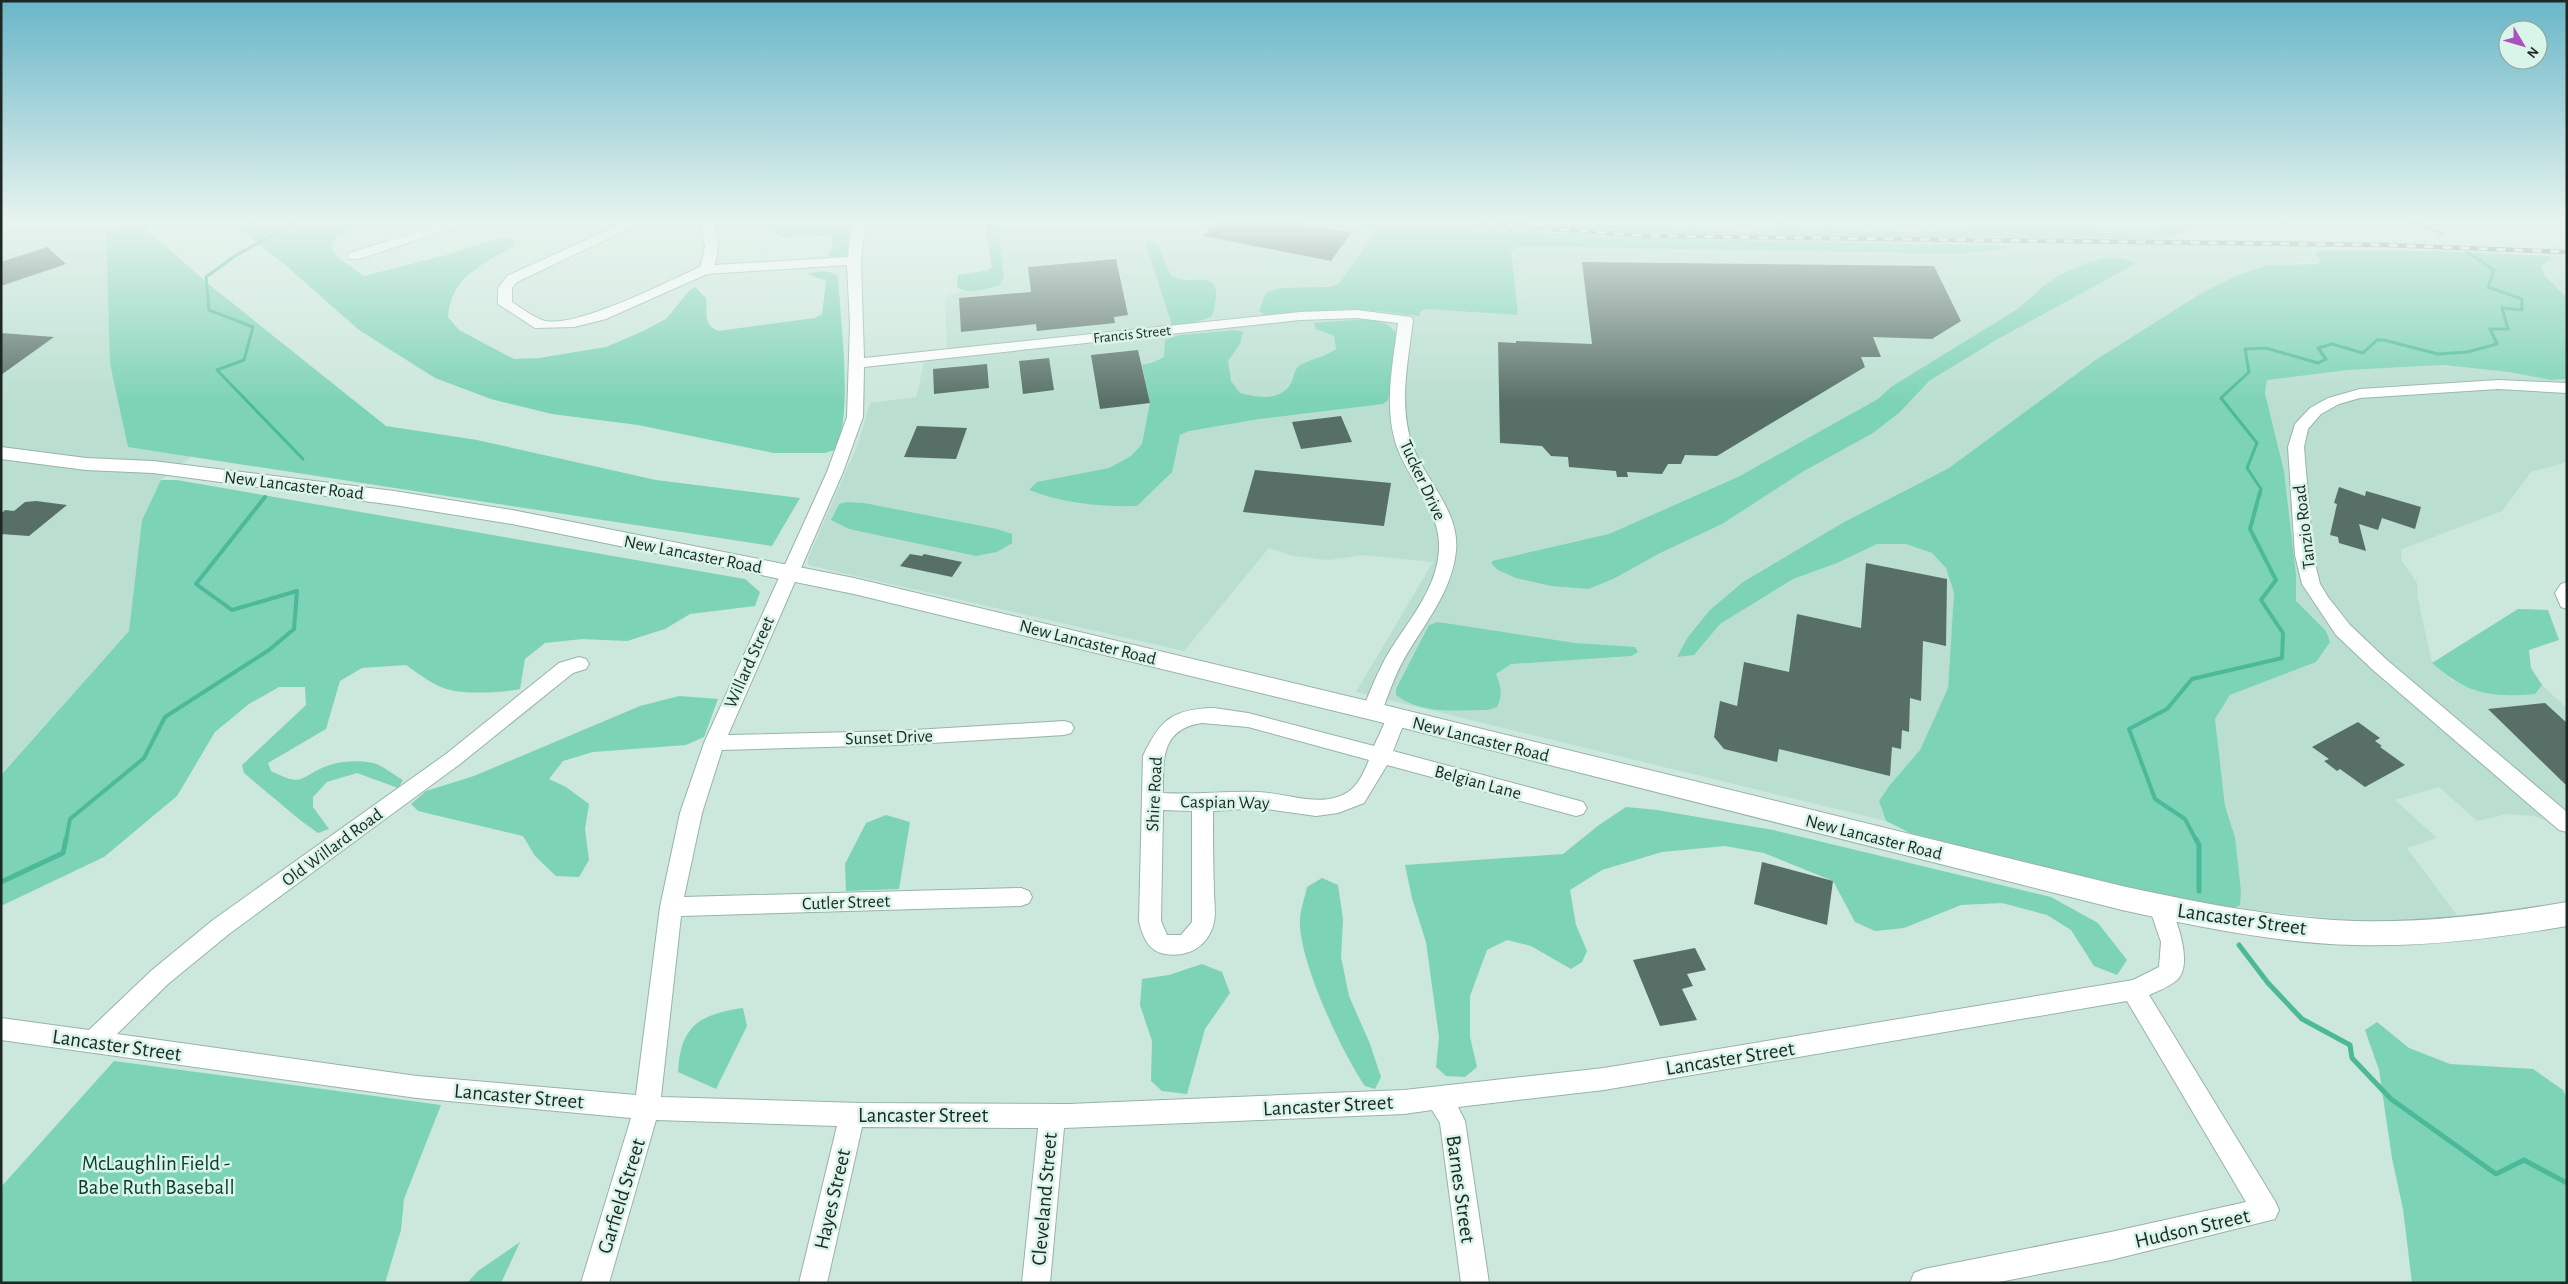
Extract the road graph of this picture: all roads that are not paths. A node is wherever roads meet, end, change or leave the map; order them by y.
1 (510, 283) edge
2 (676, 283) edge
3 (855, 283) edge
4 (1406, 320) joint
5 (857, 363) junction
6 (2567, 388) edge
7 (1, 440) edge
8 (1, 454) edge
9 (153, 467) junction
10 (789, 573) junction
11 (2567, 588) edge
12 (2567, 603) edge
13 (579, 664) dead end
14 (1372, 712) junction
15 (1396, 718) junction
16 (1064, 728) dead end
17 (714, 743) junction
18 (1380, 757) junction
19 (1153, 801) junction
20 (1202, 803) junction
21 (1576, 808) dead end
22 (2567, 824) edge
23 (1021, 897) dead end
24 (671, 907) junction
25 (2160, 907) junction
26 (2567, 914) edge
27 (2133, 990) junction
28 (1, 1029) edge
29 (93, 1042) junction
30 (1439, 1098) junction
31 (646, 1108) junction
32 (852, 1115) junction
33 (1052, 1116) junction
34 (595, 1283) edge
35 (813, 1283) edge
36 (1036, 1283) edge
37 (1475, 1283) edge
38 (1924, 1283) edge

1 - 2 street
3 - 5 street, Willard Street
4 - 5 street, Francis Street
4 - 14 street, Tucker Drive
5 - 10 street, Willard Street
6 - 22 street, Tanzio Road
7 - 9 main road
8 - 9 main road, New Lancaster Road
9 - 10 main road, New Lancaster Road
10 - 14 main road, New Lancaster Road
10 - 17 street, Willard Street
11 - 12 street
13 - 29 street, Old Willard Road
14 - 15 main road, New Lancaster Road
15 - 18 street, Caspian Way
15 - 25 main road, New Lancaster Road
16 - 17 street, Sunset Drive
17 - 24 street, Willard Street
18 - 19 street, Shire Road
18 - 20 street, Caspian Way
18 - 21 street, Belgian Lane
19 - 20 street, Caspian Way
19 - 20 street, Shire Road
23 - 24 street, Cutler Street
24 - 31 street, Willard Street
25 - 26 main road, Lancaster Street
25 - 27 street, Lancaster Street
27 - 30 street, Lancaster Street
27 - 38 street, Hudson Street
28 - 29 street, Lancaster Street
29 - 31 street, Lancaster Street
30 - 33 street, Lancaster Street
30 - 37 street, Barnes Street
31 - 32 street, Lancaster Street
31 - 34 street, Garfield Street
32 - 33 street, Lancaster Street
32 - 35 street, Hayes Street
33 - 36 street, Cleveland Street

